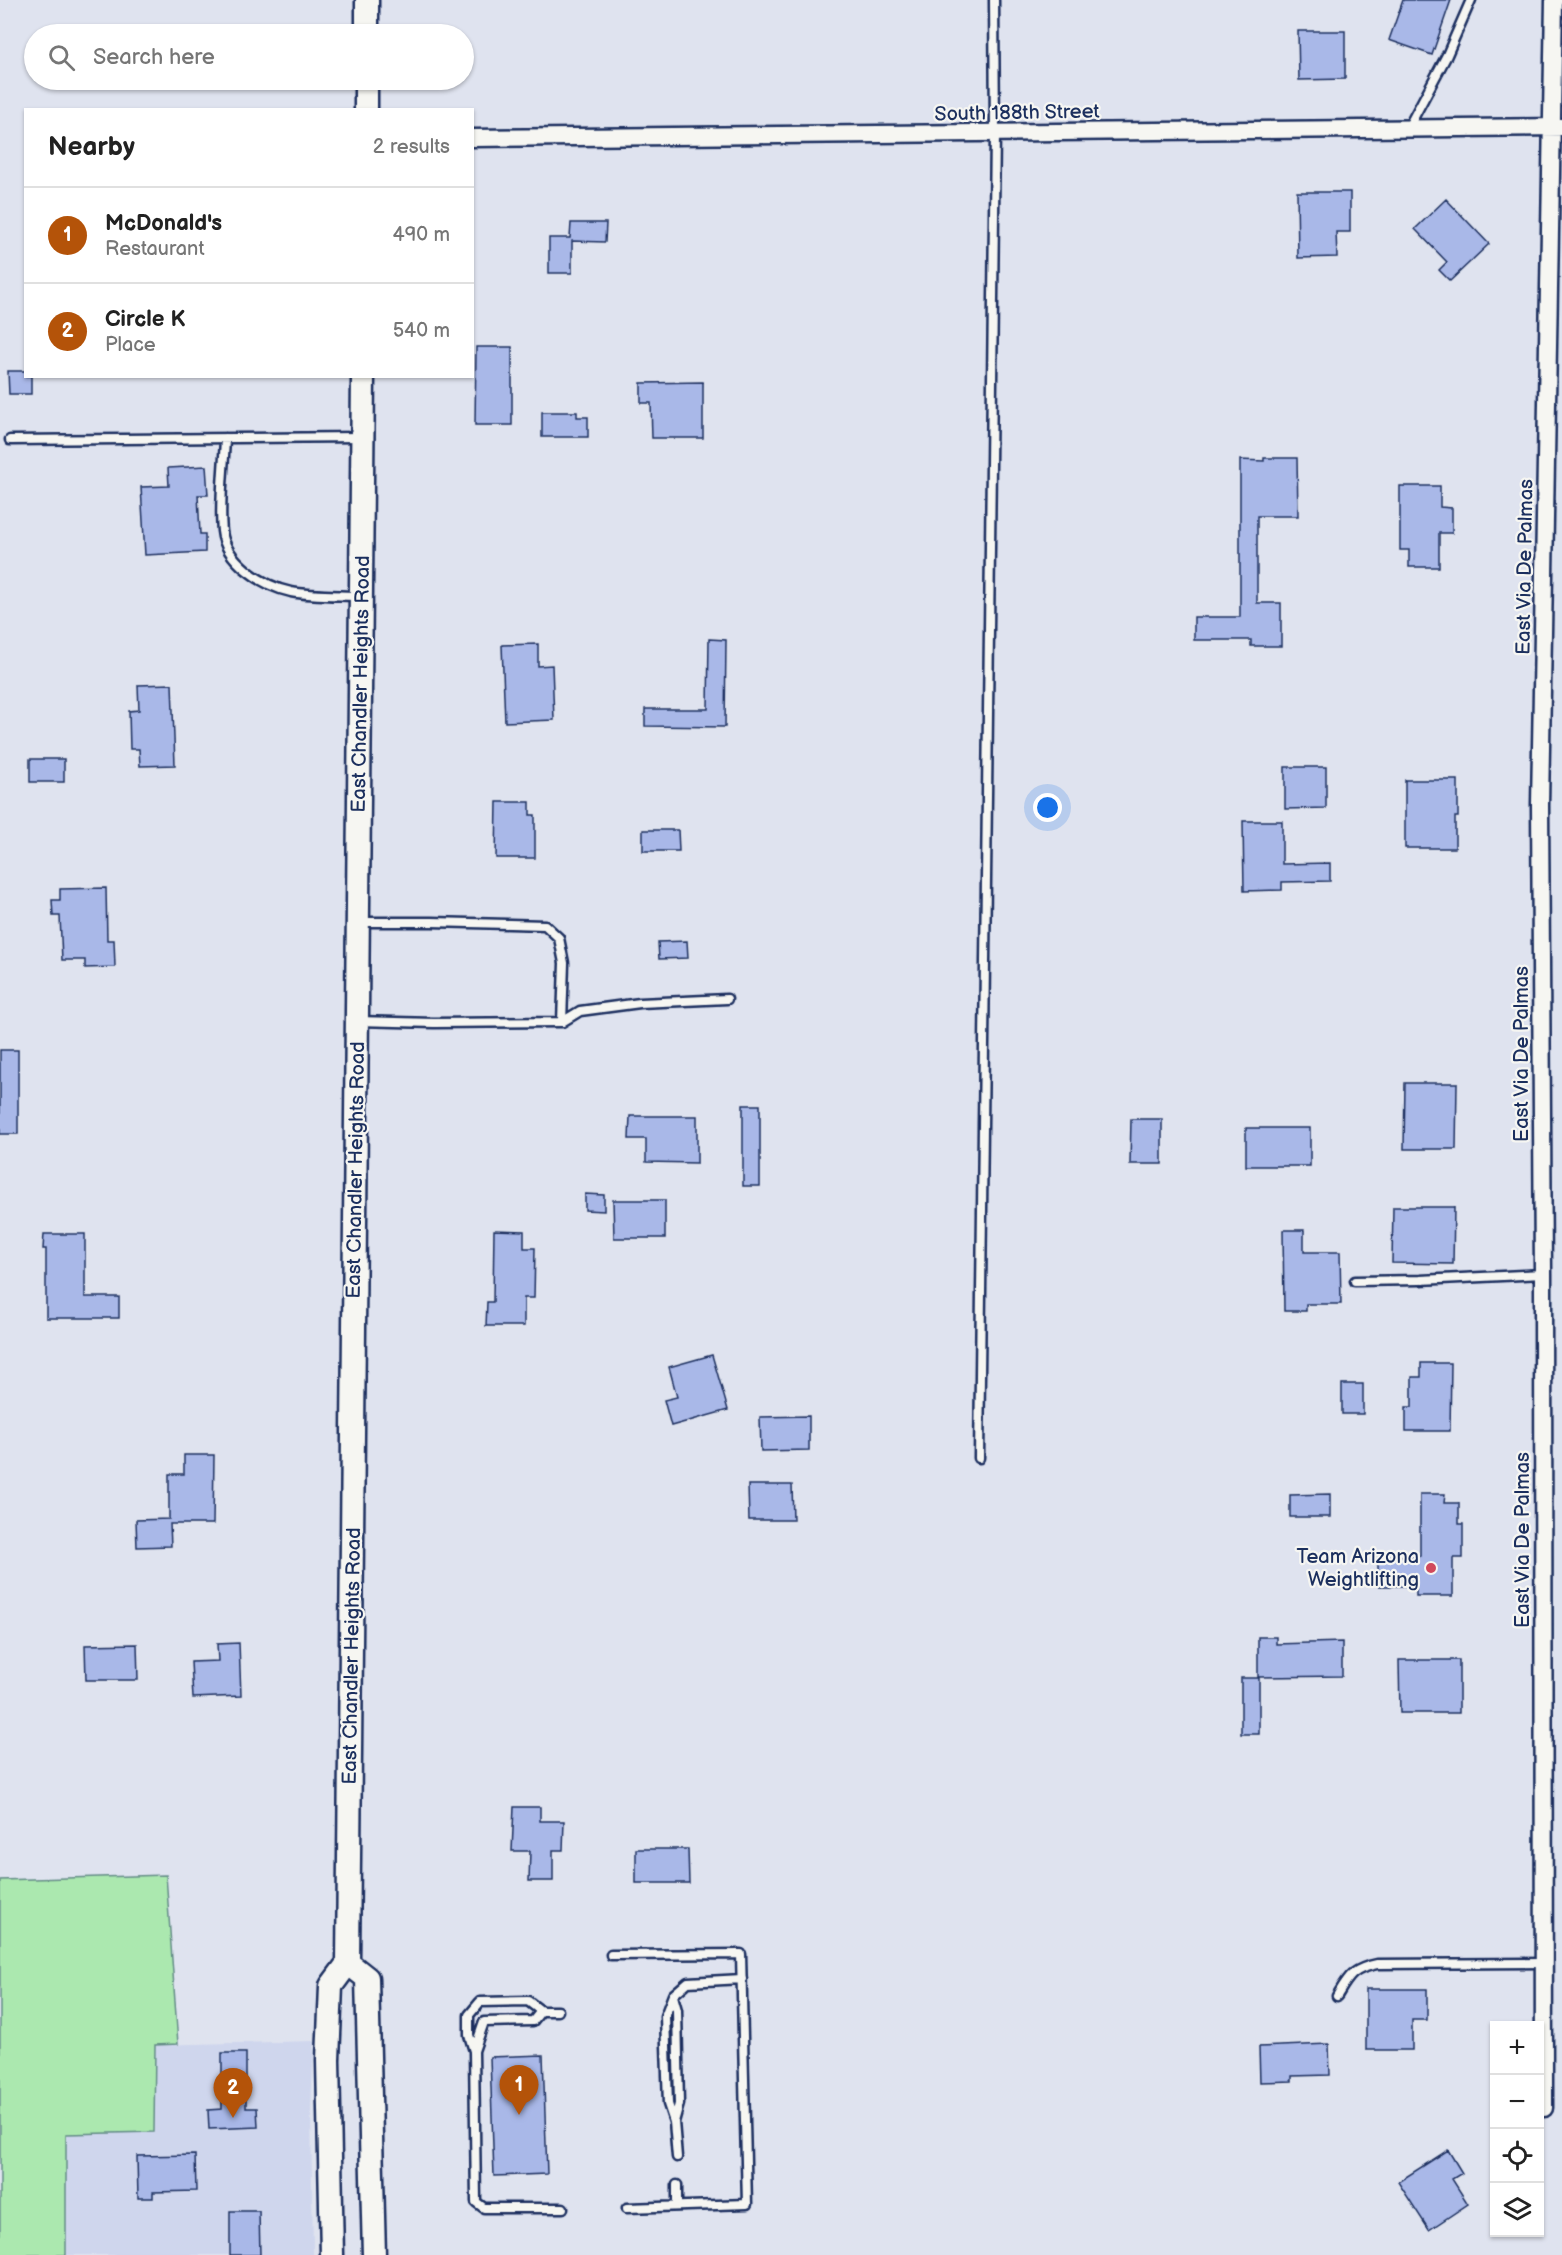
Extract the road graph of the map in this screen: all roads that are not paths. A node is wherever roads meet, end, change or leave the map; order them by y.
1 (367, 0) edge
2 (994, 0) edge
3 (1471, 0) edge
4 (1554, 0) edge
5 (367, 24) edge
6 (366, 90) edge
7 (366, 108) edge
8 (1558, 127) edge
9 (1408, 128) junction
10 (995, 133) junction
11 (474, 138) edge
12 (363, 378) edge
13 (363, 437) junction
14 (225, 438) junction
15 (10, 440) dead end
16 (360, 596) junction
17 (357, 922) junction
18 (727, 999) dead end
19 (356, 1021) junction
20 (562, 1022) junction
21 (1543, 1274) junction
22 (1355, 1281) dead end
23 (979, 1458) dead end
24 (1562, 1954) edge
25 (611, 1955) dead end
26 (1544, 1958) junction
27 (348, 1963) junction
28 (742, 1979) junction
29 (1337, 1996) dead end
30 (541, 2011) junction
31 (558, 2011) dead end
32 (474, 2051) junction
33 (1544, 2075) edge
34 (677, 2157) dead end
35 (677, 2185) dead end
36 (677, 2206) junction
37 (563, 2208) dead end
38 (627, 2208) dead end
39 (332, 2255) edge
40 (374, 2255) edge

1 - 5 main road
2 - 10 lane
3 - 9 lane
4 - 8 street, East Via De Palmas
6 - 7 main road
8 - 9 street, South 188th Street
8 - 21 street, East Via De Palmas
9 - 10 street, South 188th Street
10 - 11 street, South 188th Street
10 - 23 lane
12 - 13 main road, East Chandler Heights Road
13 - 14 lane
13 - 16 main road, East Chandler Heights Road
14 - 15 lane
14 - 16 lane
16 - 17 main road, East Chandler Heights Road
17 - 19 main road, East Chandler Heights Road
17 - 20 lane
18 - 20 lane
19 - 20 lane
19 - 27 main road, East Chandler Heights Road
21 - 22 lane
21 - 26 street, East Via De Palmas
24 - 26 street
25 - 28 lane
26 - 29 lane
26 - 33 street, East Via De Palmas
27 - 39 main road
27 - 40 main road
28 - 34 lane
28 - 36 lane
30 - 31 lane
30 - 32 lane
30 - 32 lane
32 - 37 lane
35 - 36 lane
36 - 38 lane

